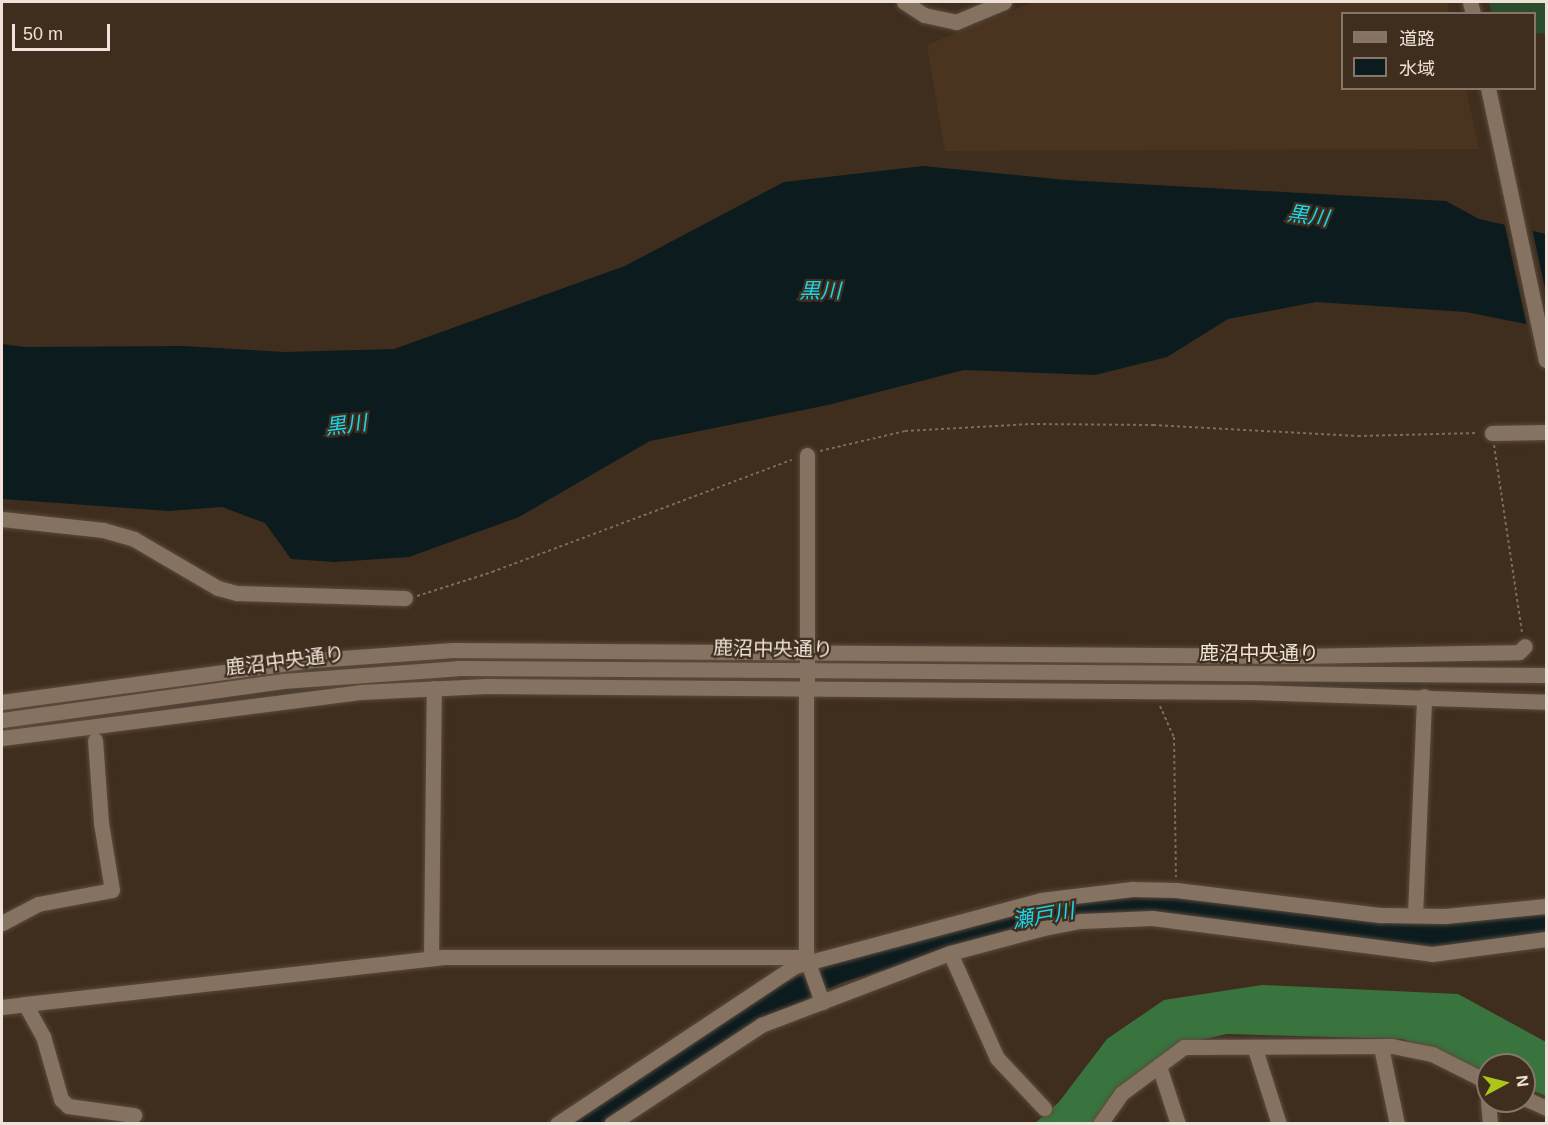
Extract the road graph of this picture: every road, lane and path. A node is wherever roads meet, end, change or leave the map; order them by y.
1 (904, 2) edge
2 (1004, 2) edge
3 (1488, 90) edge
4 (1546, 360) edge
5 (1546, 432) edge
6 (1492, 433) junction
7 (807, 455) junction
8 (2, 519) edge
9 (405, 598) joint
10 (1524, 646) joint
11 (807, 651) junction
12 (1498, 652) junction
13 (1298, 656) junction
14 (807, 670) junction
15 (1299, 674) junction
16 (1499, 675) junction
17 (1546, 675) edge
18 (434, 688) junction
19 (806, 688) junction
20 (1158, 692) junction
21 (1298, 693) junction
22 (1424, 696) junction
23 (1499, 700) junction
24 (2, 702) edge
25 (1546, 702) edge
26 (2, 720) edge
27 (2, 738) edge
28 (95, 740) dead end
29 (1176, 890) junction
30 (1546, 906) edge
31 (1416, 915) junction
32 (2, 923) edge
33 (1546, 939) edge
34 (950, 953) junction
35 (431, 958) junction
36 (807, 960) junction
37 (822, 1002) junction
38 (25, 1004) junction
39 (2, 1007) edge
40 (1382, 1047) junction
41 (1255, 1049) junction
42 (1159, 1066) junction
43 (1476, 1080) edge
44 (1044, 1108) dead end
45 (134, 1115) dead end
46 (557, 1124) edge
47 (611, 1124) edge
48 (1101, 1124) edge
49 (1178, 1124) edge
50 (1279, 1124) edge
51 (1397, 1124) edge

1 - 2 street
3 - 4 street
5 - 6 street
6 - 7 path
6 - 10 path
7 - 9 path
7 - 11 street
8 - 9 street
10 - 12 street
11 - 13 street
11 - 14 street
11 - 24 street
12 - 13 street
12 - 16 street
13 - 15 street
14 - 15 street, 鹿沼中央通り
14 - 19 street
14 - 26 street, 鹿沼中央通り
15 - 16 street, 鹿沼中央通り
15 - 21 street
16 - 17 street, 鹿沼中央通り
16 - 23 street
18 - 19 street
18 - 27 street
18 - 35 street
19 - 20 street
19 - 36 street
20 - 21 street
20 - 29 path
21 - 22 street
22 - 23 street
22 - 31 street
23 - 25 street
28 - 32 street
29 - 31 street
29 - 36 street
30 - 31 street
33 - 34 street
34 - 37 street
34 - 44 street
35 - 36 street
35 - 38 street
36 - 37 street
36 - 46 street
37 - 47 street
38 - 39 street
38 - 45 street
40 - 41 street
40 - 43 street
40 - 51 street
41 - 42 street
41 - 50 street
42 - 48 street
42 - 49 street

